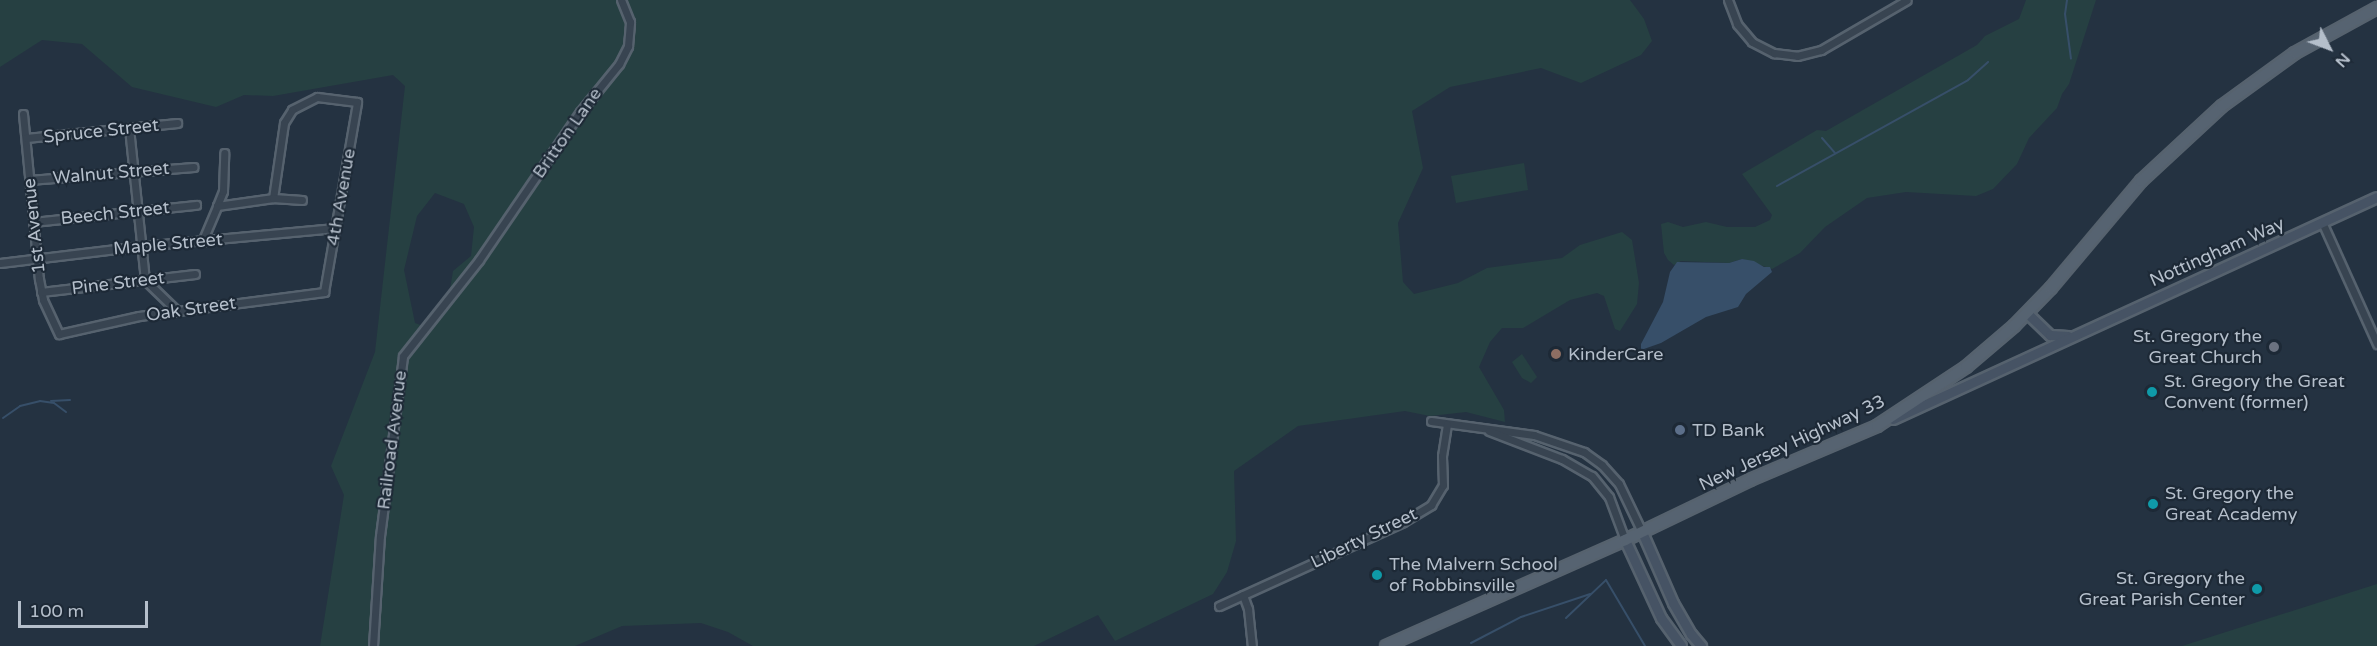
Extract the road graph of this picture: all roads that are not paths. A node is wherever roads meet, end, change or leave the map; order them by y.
1 (621, 0) edge
2 (1728, 0) edge
3 (1907, 0) edge
4 (2377, 8) edge
5 (23, 114) dead end
6 (177, 123) dead end
7 (129, 128) junction
8 (26, 138) junction
9 (224, 153) dead end
10 (193, 166) dead end
11 (134, 171) junction
12 (29, 180) junction
13 (2377, 197) edge
14 (273, 198) junction
15 (302, 200) dead end
16 (196, 205) dead end
17 (217, 206) junction
18 (138, 211) junction
19 (33, 222) junction
20 (2322, 222) junction
21 (335, 228) junction
22 (202, 242) junction
23 (141, 246) junction
24 (36, 256) junction
25 (479, 260) joint
26 (0, 263) edge
27 (195, 274) dead end
28 (145, 280) junction
29 (41, 292) junction
30 (324, 292) joint
31 (177, 311) junction
32 (2028, 313) junction
33 (59, 334) joint
34 (2071, 336) junction
35 (2377, 344) edge
36 (1431, 421) dead end
37 (1447, 424) junction
38 (1877, 426) junction
39 (1484, 429) junction
40 (1642, 532) junction
41 (1625, 540) junction
42 (1243, 595) junction
43 (1219, 606) dead end
44 (373, 646) edge
45 (1252, 646) edge
46 (1386, 646) edge
47 (1681, 646) edge
48 (1701, 646) edge

1 - 25 street, Britton Lane
2 - 3 street
4 - 32 main road, New Jersey Highway 33
5 - 8 street, 1st Avenue
6 - 7 street, Spruce Street
7 - 8 street, Spruce Street
7 - 11 street
8 - 12 street, 1st Avenue
9 - 17 street
10 - 11 street, Walnut Street
11 - 12 street, Walnut Street
11 - 18 street
12 - 19 street, 1st Avenue
13 - 20 street, Nottingham Way
14 - 15 street
14 - 17 street
14 - 21 street, 4th Avenue
16 - 18 street, Beech Street
17 - 22 street
18 - 19 street, Beech Street
18 - 23 street
19 - 24 street, 1st Avenue
20 - 34 street, Nottingham Way
20 - 35 street
21 - 22 street, Maple Street
21 - 30 street, 4th Avenue
22 - 23 street, Maple Street
23 - 24 street, Maple Street
23 - 28 street
24 - 26 street, Maple Street
24 - 29 street, 1st Avenue
25 - 44 street, Railroad Avenue
27 - 28 street, Pine Street
28 - 29 street, Pine Street
28 - 31 street
29 - 33 street, 1st Avenue
30 - 31 street, Oak Street
31 - 33 street, Oak Street
32 - 34 street
32 - 38 main road, New Jersey Highway 33
34 - 38 street, Nottingham Way
36 - 37 street
37 - 39 street
37 - 42 street, Liberty Street
38 - 40 main road, New Jersey Highway 33
39 - 40 street
39 - 41 street
40 - 41 main road, New Jersey Highway 33
40 - 48 street
41 - 46 main road, New Jersey Highway 33
41 - 47 street
42 - 43 street, Liberty Street
42 - 45 street

